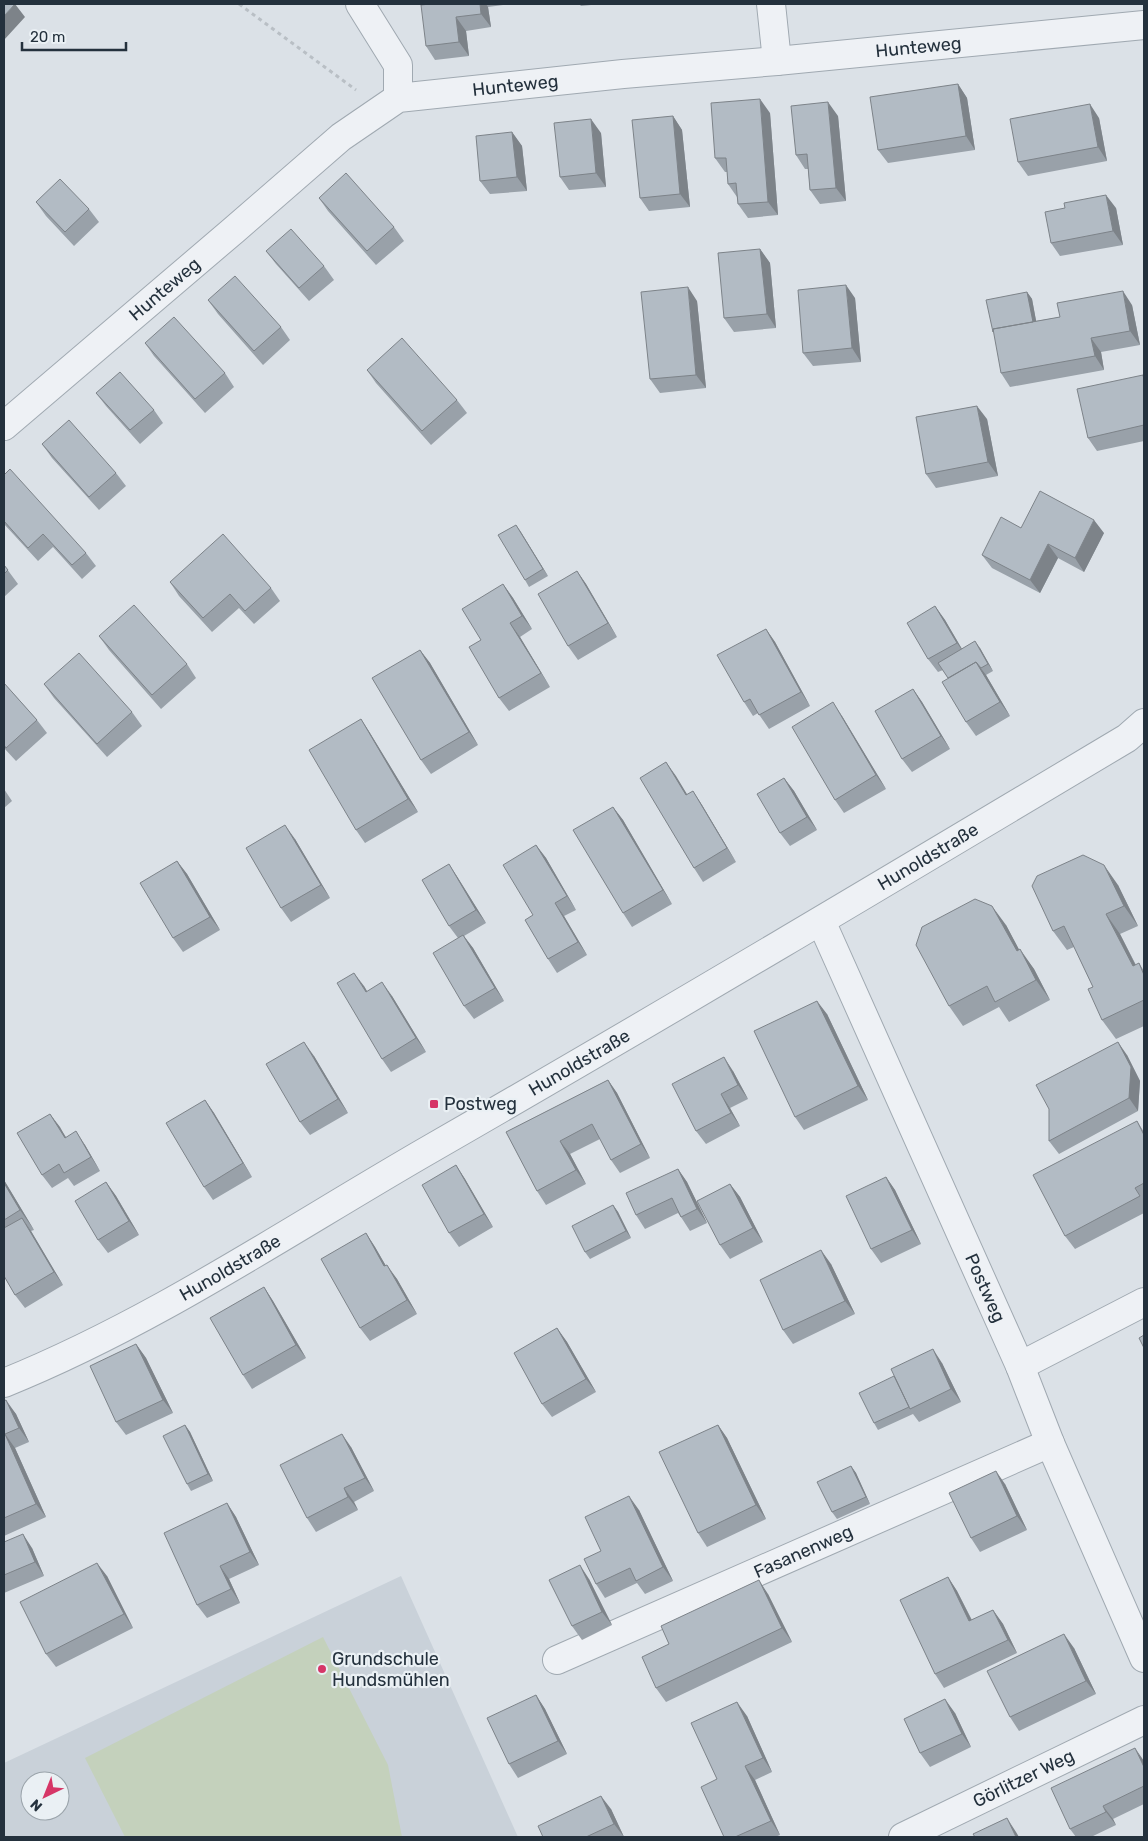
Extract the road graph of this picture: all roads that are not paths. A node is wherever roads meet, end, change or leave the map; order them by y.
1 (360, 4) edge
2 (771, 4) edge
3 (1144, 25) edge
4 (777, 61) junction
5 (398, 98) junction
6 (4, 426) edge
7 (1144, 723) edge
8 (821, 921) junction
9 (1144, 1302) edge
10 (1020, 1366) junction
11 (4, 1383) edge
12 (1050, 1443) junction
13 (1144, 1658) edge
14 (557, 1660) dead end
15 (1144, 1720) edge
16 (903, 1837) edge

1 - 5 street
2 - 4 street
3 - 4 street, Hunteweg
4 - 5 street, Hunteweg
5 - 6 street, Hunteweg
7 - 8 street, Hunoldstraße
8 - 10 street, Postweg
8 - 11 street, Hunoldstraße
9 - 10 street
10 - 12 street, Postweg
12 - 13 street, Postweg
12 - 14 street, Fasanenweg
15 - 16 street, Görlitzer Weg

